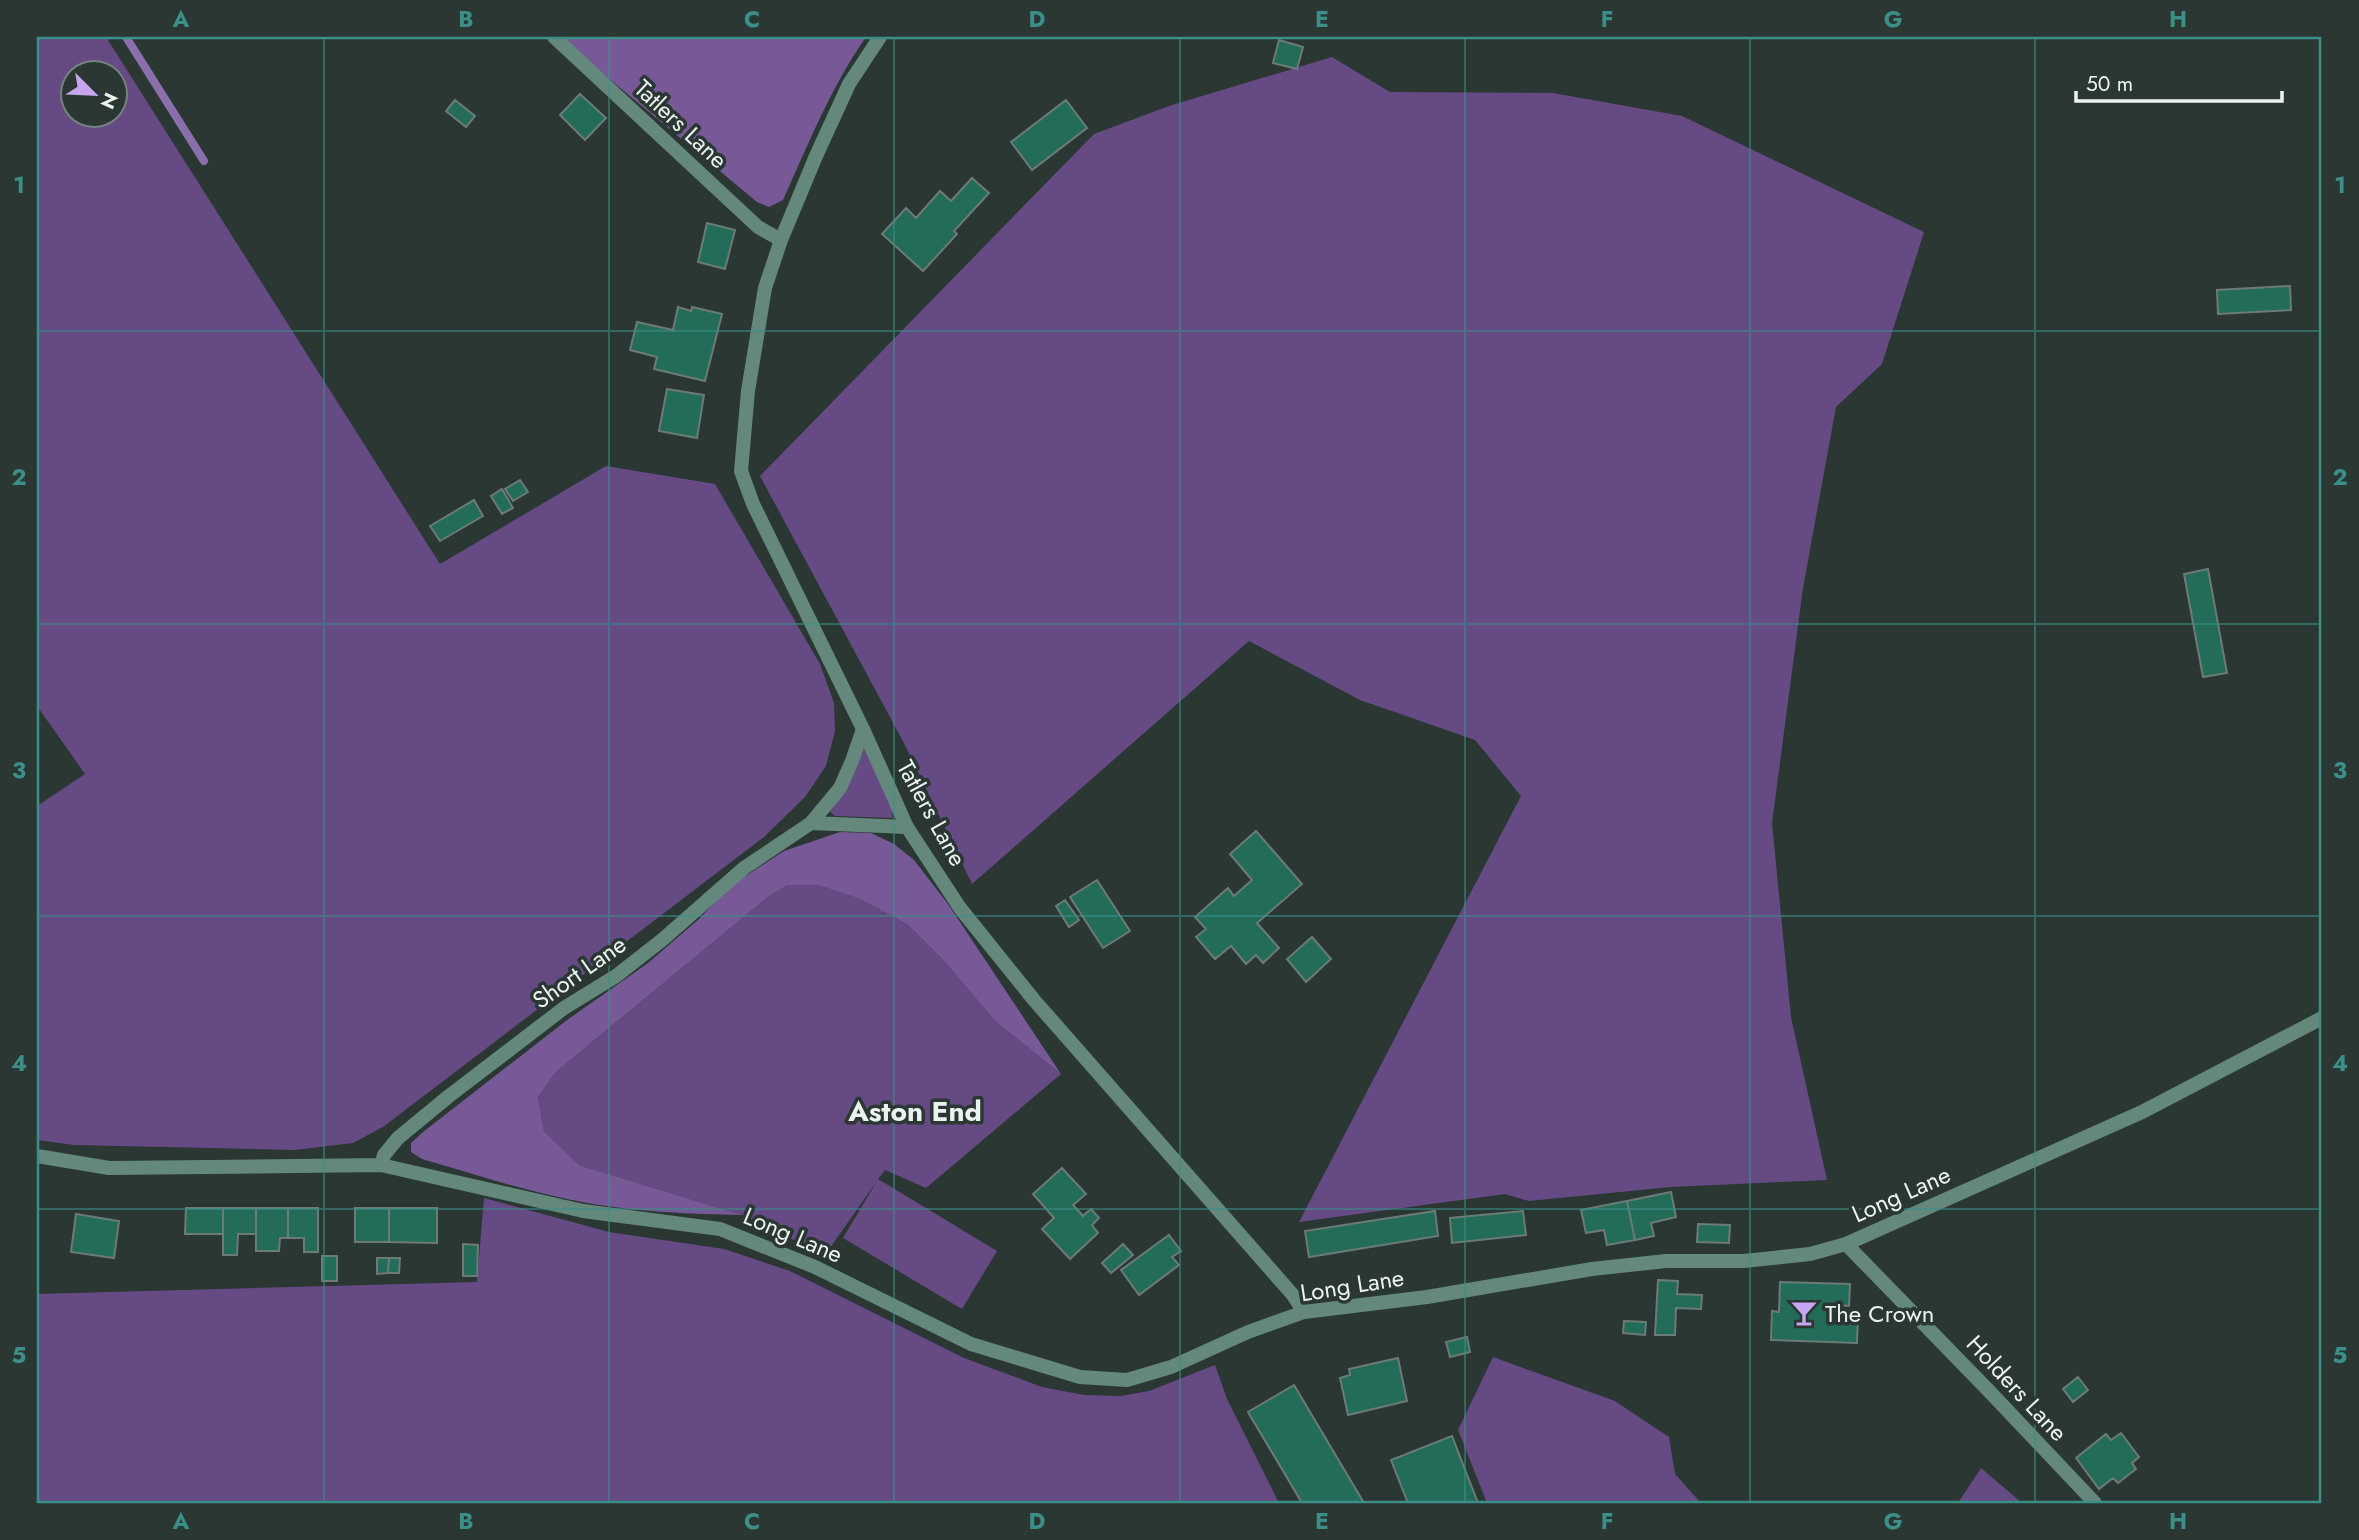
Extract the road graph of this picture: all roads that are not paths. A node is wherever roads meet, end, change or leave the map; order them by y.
1 (554, 37) edge
2 (880, 37) edge
3 (781, 240) junction
4 (863, 729) junction
5 (811, 823) junction
6 (907, 827) junction
7 (2322, 1018) edge
8 (37, 1156) edge
9 (381, 1165) junction
10 (1846, 1244) junction
11 (1304, 1312) junction
12 (2095, 1503) edge

1 - 3 street, Tatlers Lane
2 - 3 street, Tatlers Lane
3 - 4 street, Tatlers Lane
4 - 5 street, Short Lane
4 - 6 street, Tatlers Lane
5 - 6 street
5 - 9 street, Short Lane
6 - 11 street, Tatlers Lane
7 - 10 street, Long Lane
8 - 9 street, Long Lane
9 - 11 street, Long Lane
10 - 11 street, Long Lane
10 - 12 street, Holders Lane

